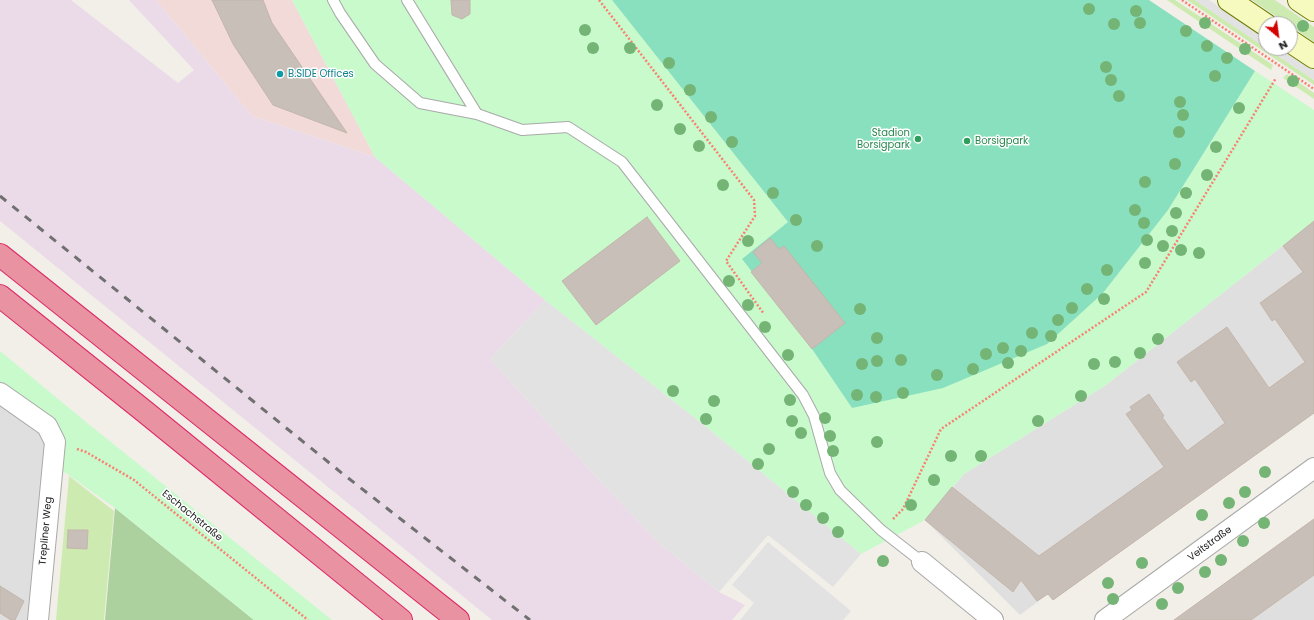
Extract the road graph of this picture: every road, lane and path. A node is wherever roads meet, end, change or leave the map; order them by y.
1 (333, 0) edge
2 (406, 0) edge
3 (599, 0) edge
4 (1182, 0) edge
5 (1229, 0) edge
6 (1299, 0) edge
7 (1314, 10) edge
8 (1258, 20) edge
9 (1298, 46) edge
10 (1314, 57) edge
11 (1276, 78) dead end
12 (1314, 89) edge
13 (477, 114) junction
14 (0, 255) edge
15 (0, 296) edge
16 (767, 317) dead end
17 (0, 393) edge
18 (55, 442) junction
19 (1314, 468) edge
20 (882, 530) junction
21 (922, 562) joint
22 (38, 620) edge
23 (308, 620) edge
24 (401, 620) edge
25 (458, 620) edge
26 (993, 620) edge
27 (1105, 620) edge

1 - 13 lane
2 - 13 lane
3 - 16 path
4 - 12 path
5 - 8 main road
6 - 7 main road
9 - 10 main road
11 - 20 path
13 - 20 lane
14 - 25 highway
15 - 24 highway
17 - 18 street
18 - 22 street, Trepliner Weg
18 - 23 path, Eschachstraße
19 - 27 street, Veitstraße
20 - 21 lane
21 - 26 street

